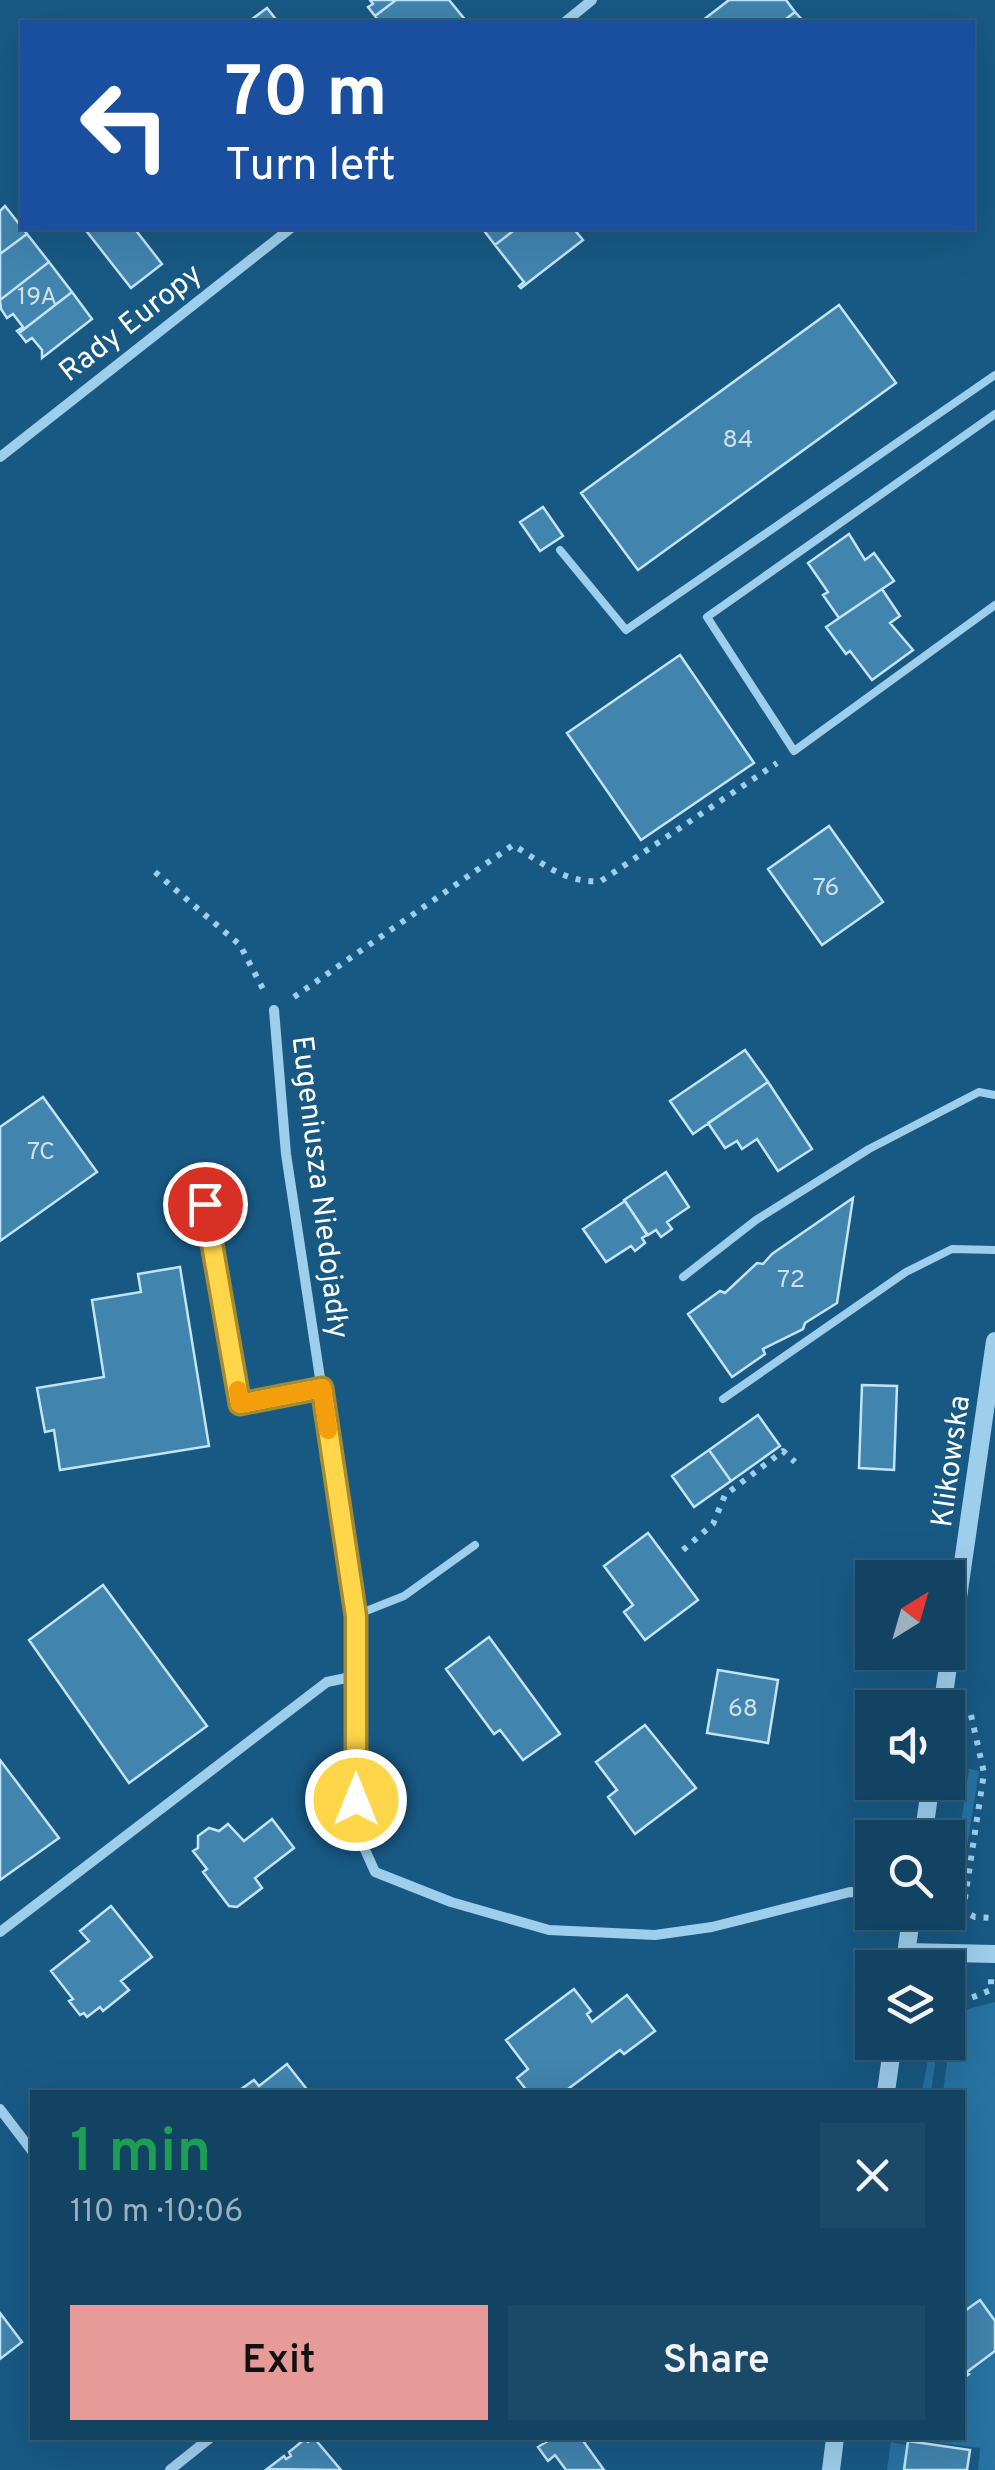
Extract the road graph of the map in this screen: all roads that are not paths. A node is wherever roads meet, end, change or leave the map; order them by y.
1 (592, 0) edge
2 (567, 20) edge
3 (289, 230) edge
4 (995, 375) edge
5 (995, 414) edge
6 (0, 457) edge
7 (560, 550) dead end
8 (995, 606) edge
9 (274, 1010) road end
10 (995, 1094) edge
11 (205, 1204) dead end
12 (995, 1250) edge
13 (684, 1277) dead end
14 (995, 1342) edge
15 (322, 1388) junction
16 (723, 1399) dead end
17 (475, 1545) dead end
18 (356, 1616) junction
19 (356, 1676) junction
20 (945, 1690) edge
21 (855, 1892) edge
22 (0, 1932) edge
23 (995, 1954) edge
24 (965, 1956) edge
25 (890, 2060) edge
26 (886, 2090) edge
27 (0, 2109) edge
28 (30, 2148) edge
29 (208, 2440) edge
30 (835, 2440) edge
31 (170, 2470) edge
32 (830, 2470) edge

1 - 2 street
3 - 6 street, Rady Europy
4 - 7 lane
5 - 8 lane
9 - 15 street, Eugeniusza Niedojadły
10 - 13 lane
11 - 15 lane
12 - 16 lane
14 - 20 street, Klikowska
15 - 18 street, Eugeniusza Niedojadły
17 - 18 lane
18 - 19 street, Eugeniusza Niedojadły
19 - 21 street, Eugeniusza Niedojadły
19 - 22 street
23 - 24 street
25 - 26 street
27 - 28 street
29 - 31 street
30 - 32 street

